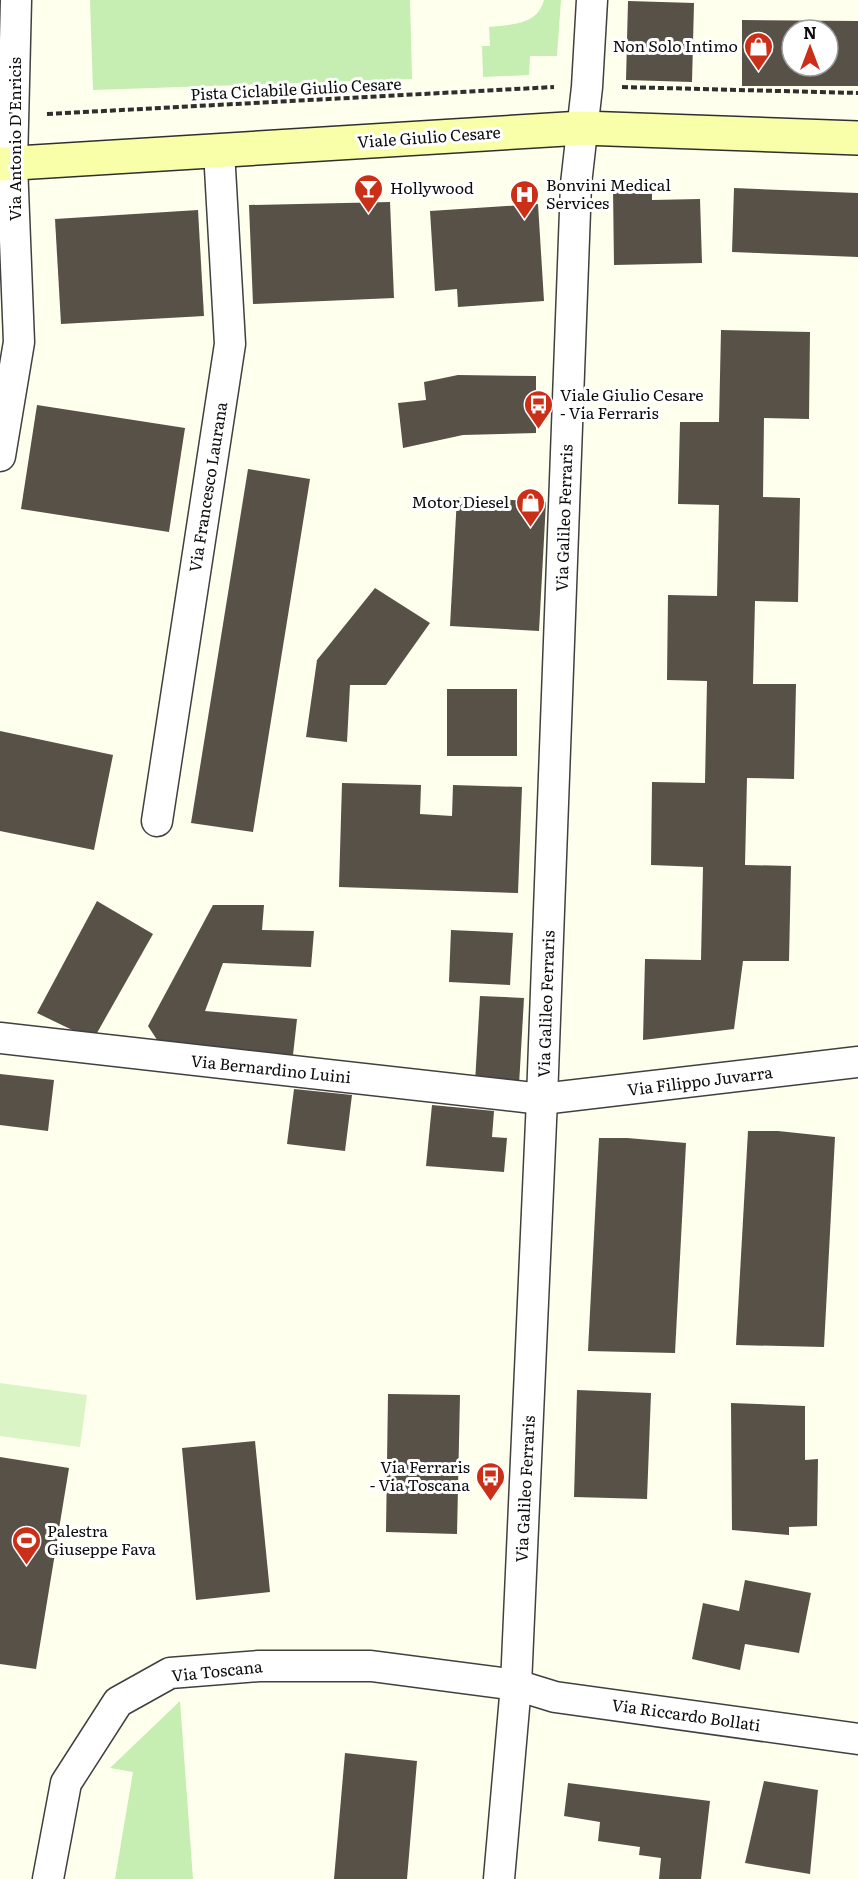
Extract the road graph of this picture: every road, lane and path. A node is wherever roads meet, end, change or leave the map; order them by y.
1 (16, 0) edge
2 (592, 0) edge
3 (562, 87) dead end
4 (620, 87) dead end
5 (858, 93) edge
6 (44, 114) dead end
7 (582, 128) junction
8 (858, 138) edge
9 (219, 151) junction
10 (6, 164) edge
11 (0, 456) edge
12 (157, 821) dead end
13 (0, 1038) edge
14 (858, 1062) edge
15 (542, 1099) junction
16 (516, 1685) junction
17 (858, 1739) edge
18 (48, 1879) edge
19 (499, 1879) edge

1 - 10 street, Via Antonio D'Enricis
2 - 7 street, Via Galileo Ferraris
3 - 6 path, Pista Ciclabile Giulio Cesare
4 - 5 path
7 - 8 main road, Viale Giulio Cesare
7 - 9 main road, Viale Giulio Cesare
7 - 15 street, Via Galileo Ferraris
9 - 10 main road, Viale Giulio Cesare
9 - 12 street, Via Francesco Laurana
10 - 11 street, Via Antonio D'Enricis
13 - 15 street, Via Bernardino Luini
14 - 15 street, Via Filippo Juvarra
15 - 16 street, Via Galileo Ferraris
16 - 17 street, Via Riccardo Bollati
16 - 18 street, Via Toscana
16 - 19 street, Via Galileo Ferraris

